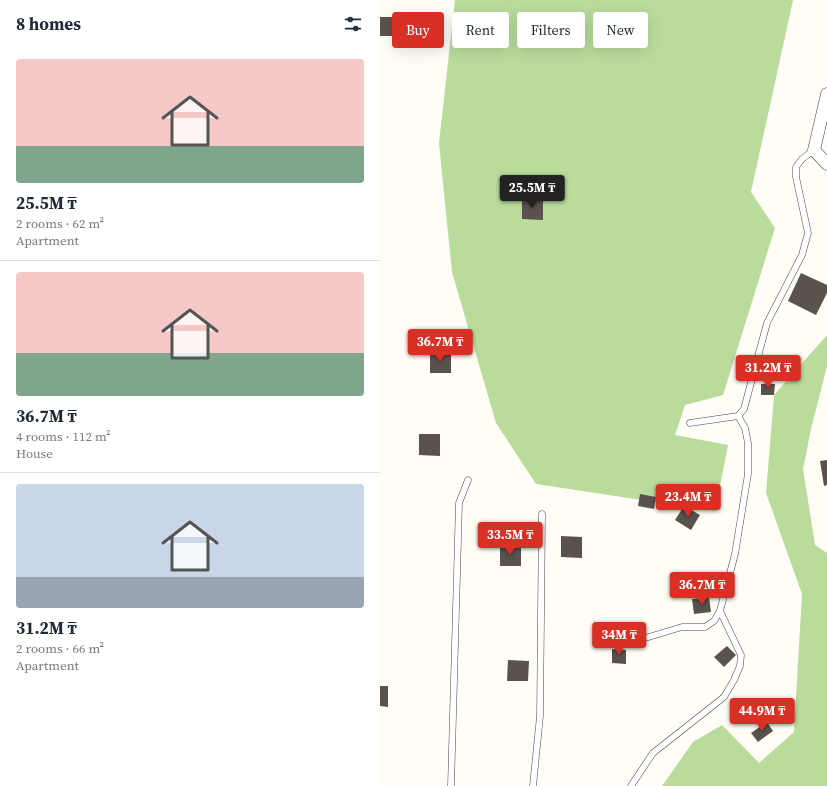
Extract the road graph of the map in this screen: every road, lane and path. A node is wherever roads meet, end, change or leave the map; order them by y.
1 (827, 94) edge
2 (814, 150) junction
3 (827, 164) edge
4 (738, 416) junction
5 (690, 423) dead end
6 (468, 480) dead end
7 (542, 514) dead end
8 (720, 611) junction
9 (632, 642) dead end
10 (450, 786) edge
11 (533, 786) edge
12 (631, 786) edge

1 - 2 street
2 - 3 street
2 - 4 lane
4 - 5 lane
4 - 8 lane
6 - 10 lane
7 - 11 lane
8 - 9 lane
8 - 12 lane

